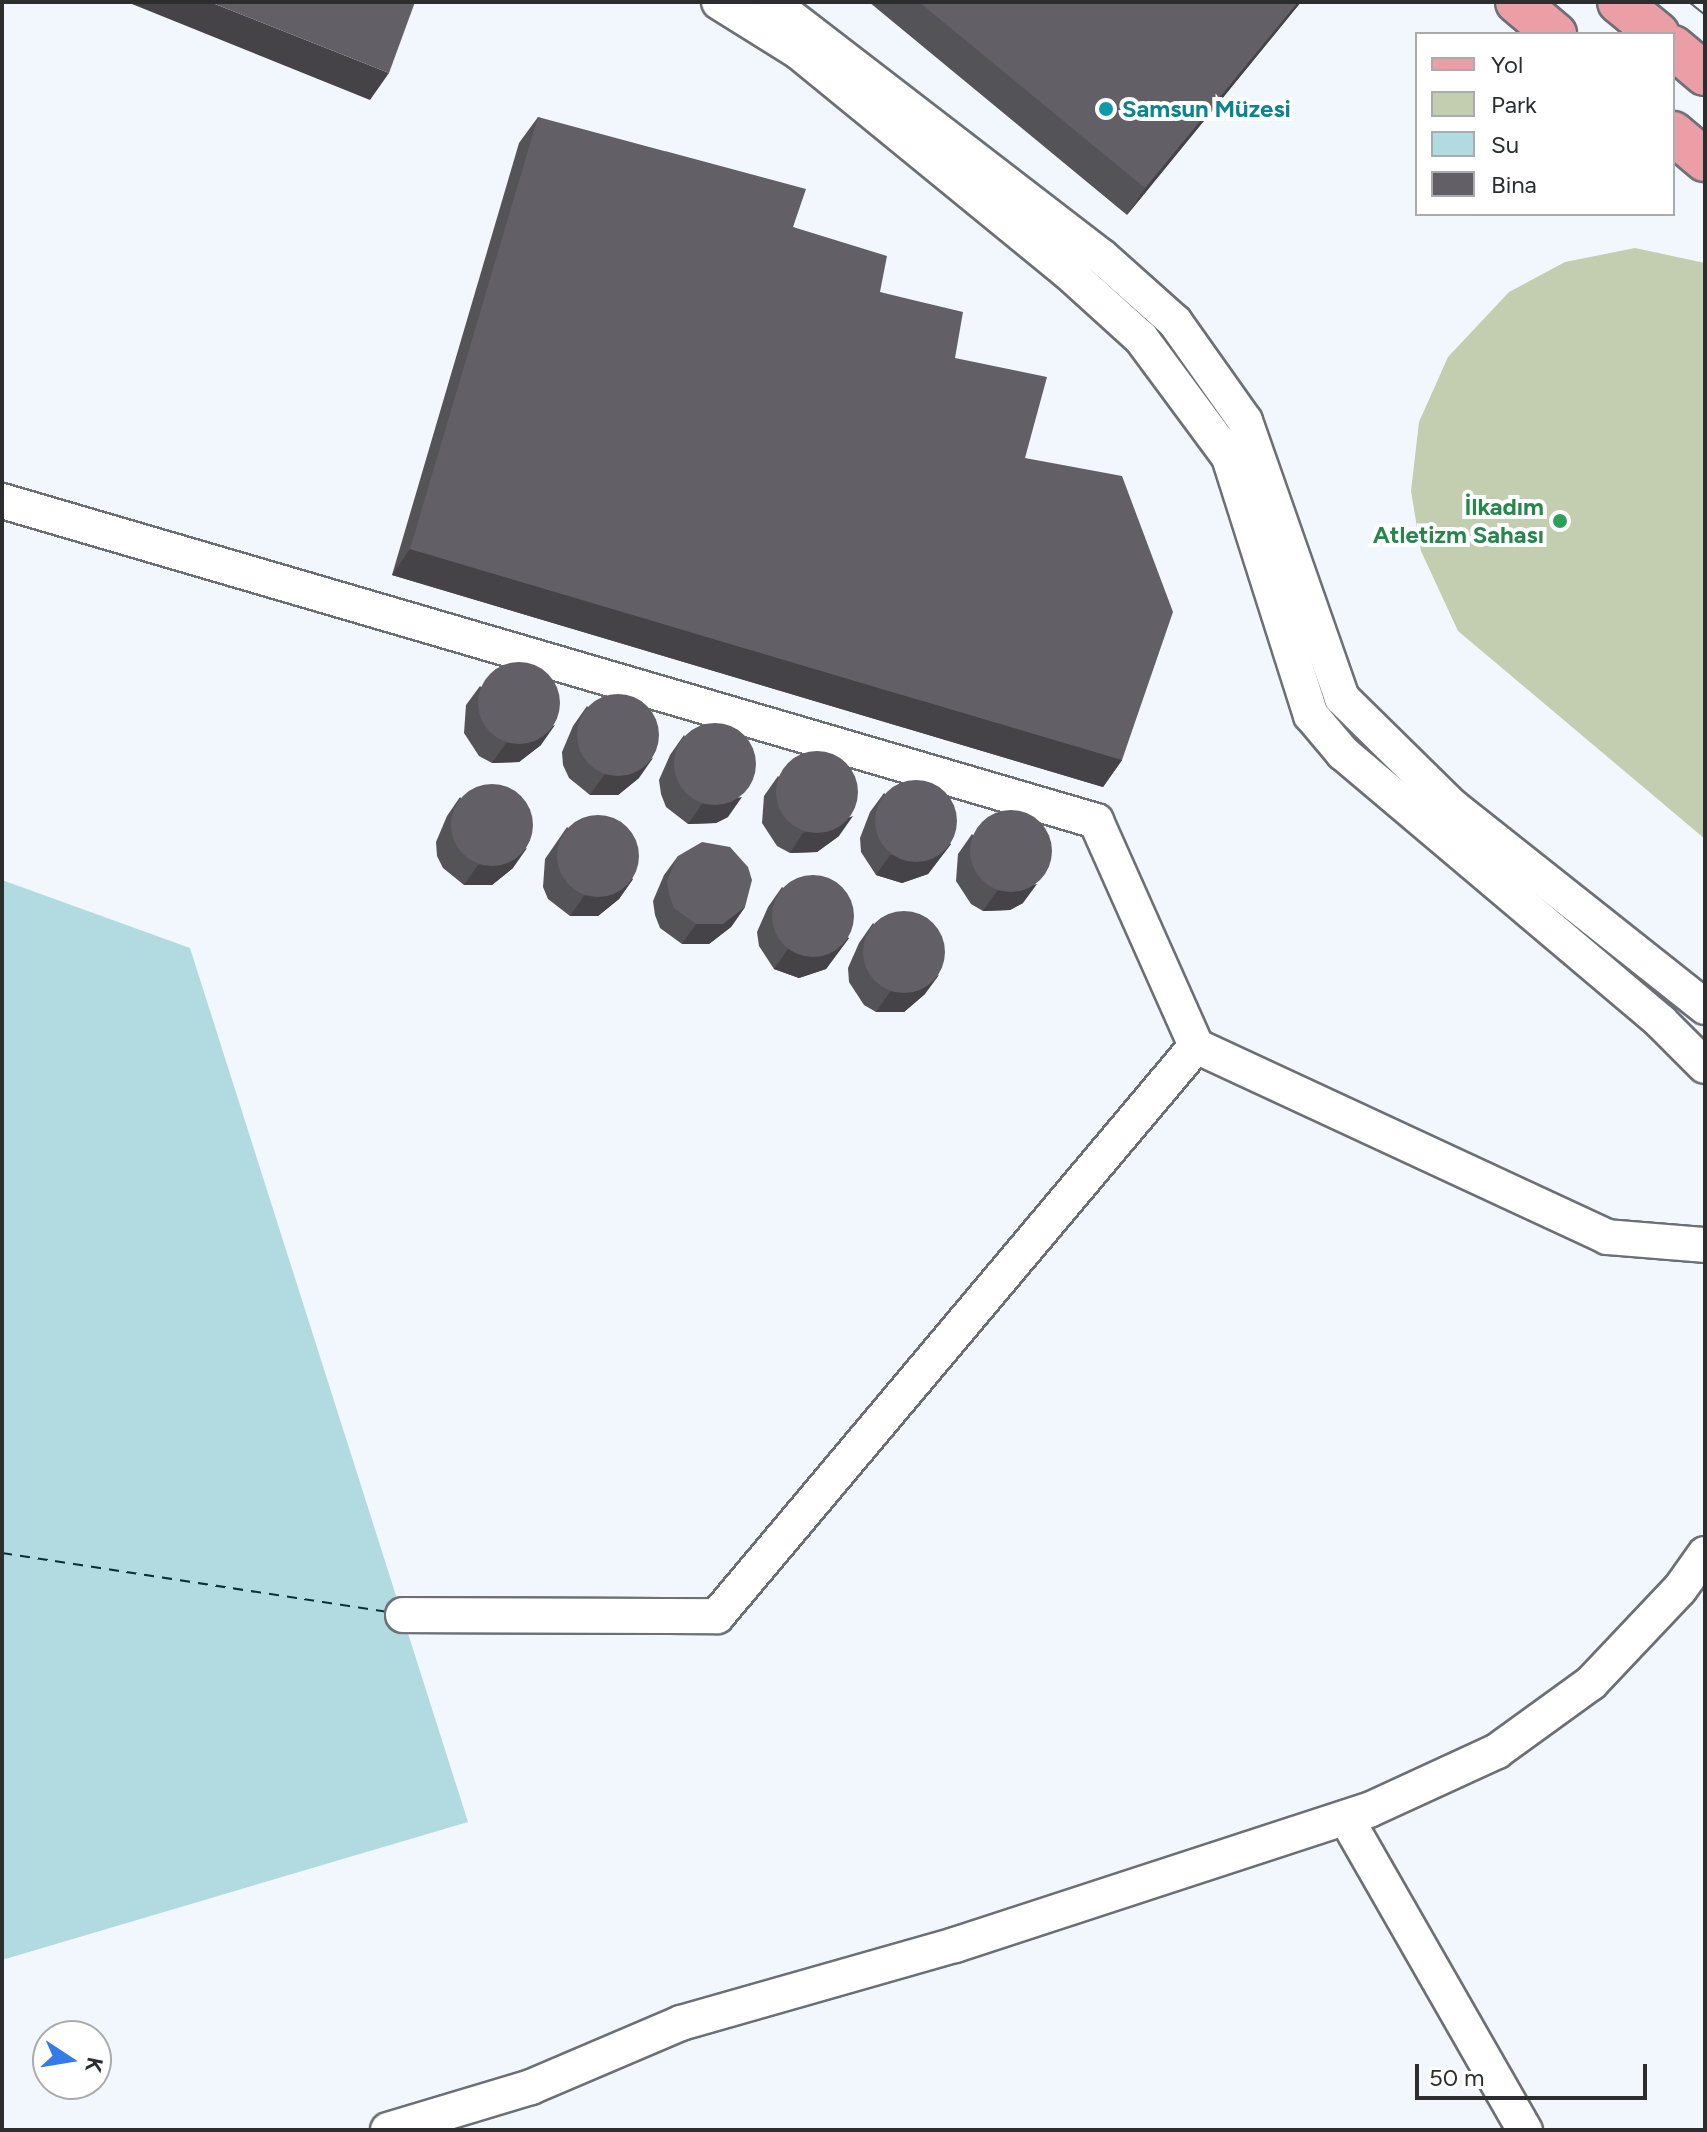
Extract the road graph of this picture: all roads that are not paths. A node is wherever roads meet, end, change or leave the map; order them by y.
1 (719, 2) edge
2 (771, 2) edge
3 (1517, 2) edge
4 (1619, 2) edge
5 (1553, 32) edge
6 (1656, 32) edge
7 (1675, 49) edge
8 (1705, 74) edge
9 (1675, 135) edge
10 (1705, 160) edge
11 (2, 501) edge
12 (1705, 1007) edge
13 (1196, 1046) junction
14 (1705, 1066) edge
15 (1705, 1245) edge
16 (1705, 1554) edge
17 (403, 1615) dead end
18 (1346, 1818) junction
19 (388, 2130) edge
20 (1525, 2130) edge

1 - 14 street
2 - 12 street
3 - 5 main road
4 - 6 main road
7 - 8 main road
9 - 10 main road
11 - 13 street
13 - 15 street
13 - 17 street
16 - 18 street
18 - 19 street
18 - 20 street

